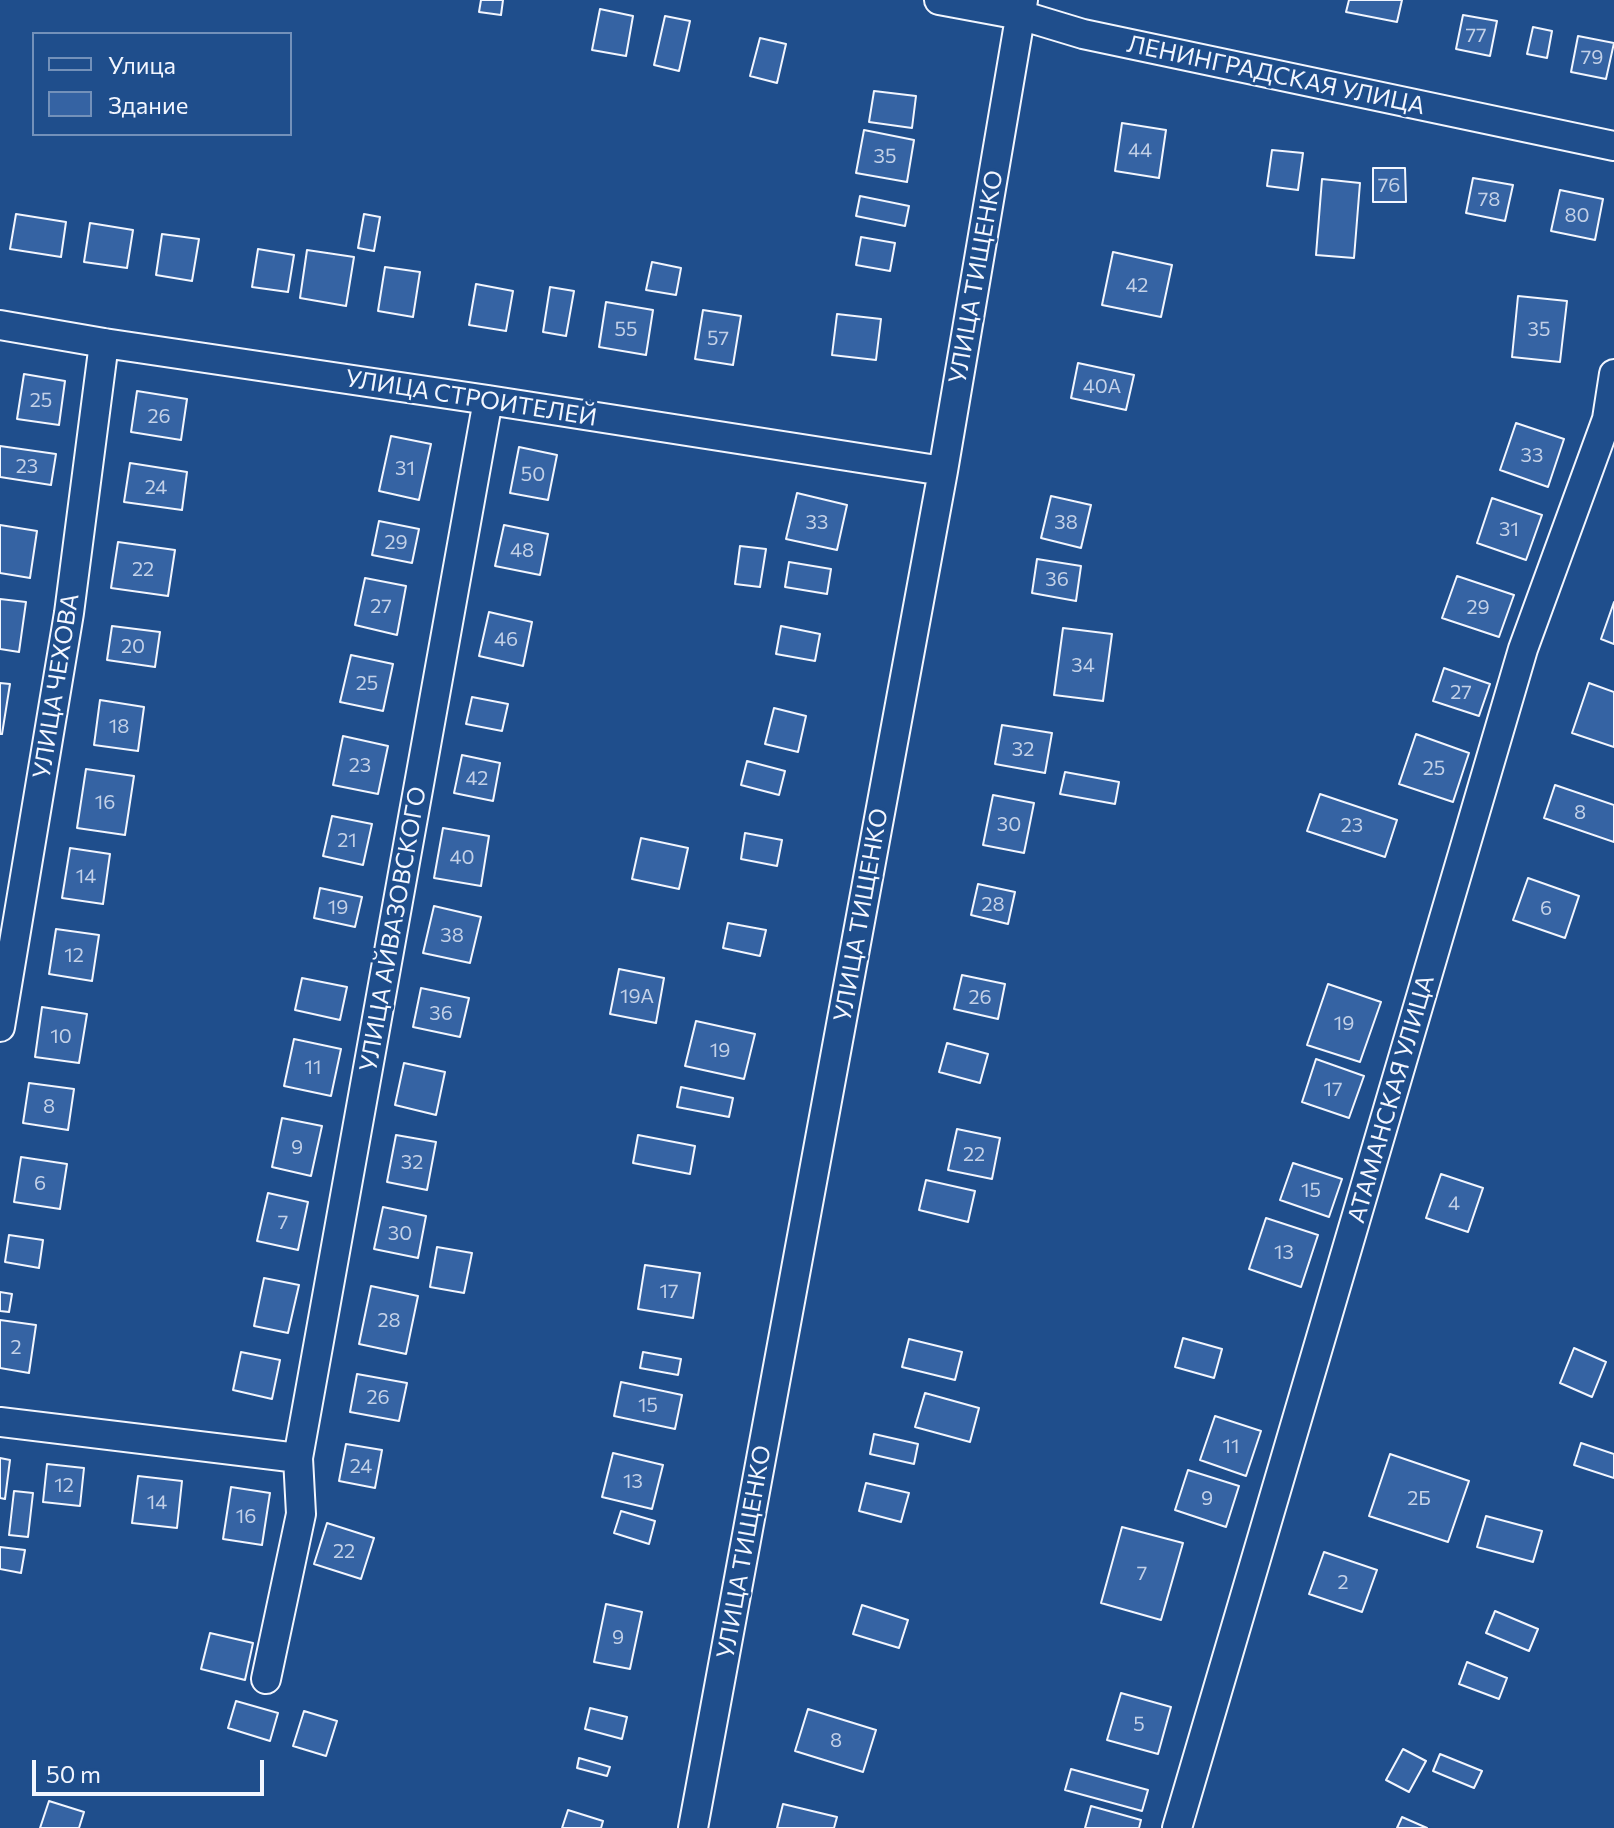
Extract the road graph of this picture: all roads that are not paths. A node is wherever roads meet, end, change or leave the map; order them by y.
1 (939, 0) edge
2 (1022, 8) edge
3 (1614, 146) edge
4 (0, 325) edge
5 (104, 343) junction
6 (1614, 374) edge
7 (488, 400) junction
8 (943, 471) junction
9 (0, 1027) edge
10 (0, 1422) edge
11 (298, 1458) junction
12 (266, 1679) dead end
13 (693, 1828) edge
14 (1177, 1828) edge

1 - 2 street, ЛЕНИНГРАДСКАЯ УЛИЦА
2 - 3 street, ЛЕНИНГРАДСКАЯ УЛИЦА
2 - 8 street, УЛИЦА ТИЩЕНКО
4 - 5 street, УЛИЦА СТРОИТЕЛЕЙ
5 - 7 street, УЛИЦА СТРОИТЕЛЕЙ
5 - 9 street, УЛИЦА ЧЕХОВА
6 - 14 street, АТАМАНСКАЯ УЛИЦА
7 - 8 street, УЛИЦА СТРОИТЕЛЕЙ
7 - 11 street, УЛИЦА АЙВАЗОВСКОГО
8 - 13 street, УЛИЦА ТИЩЕНКО
10 - 11 street
11 - 12 street, УЛИЦА АЙВАЗОВСКОГО

